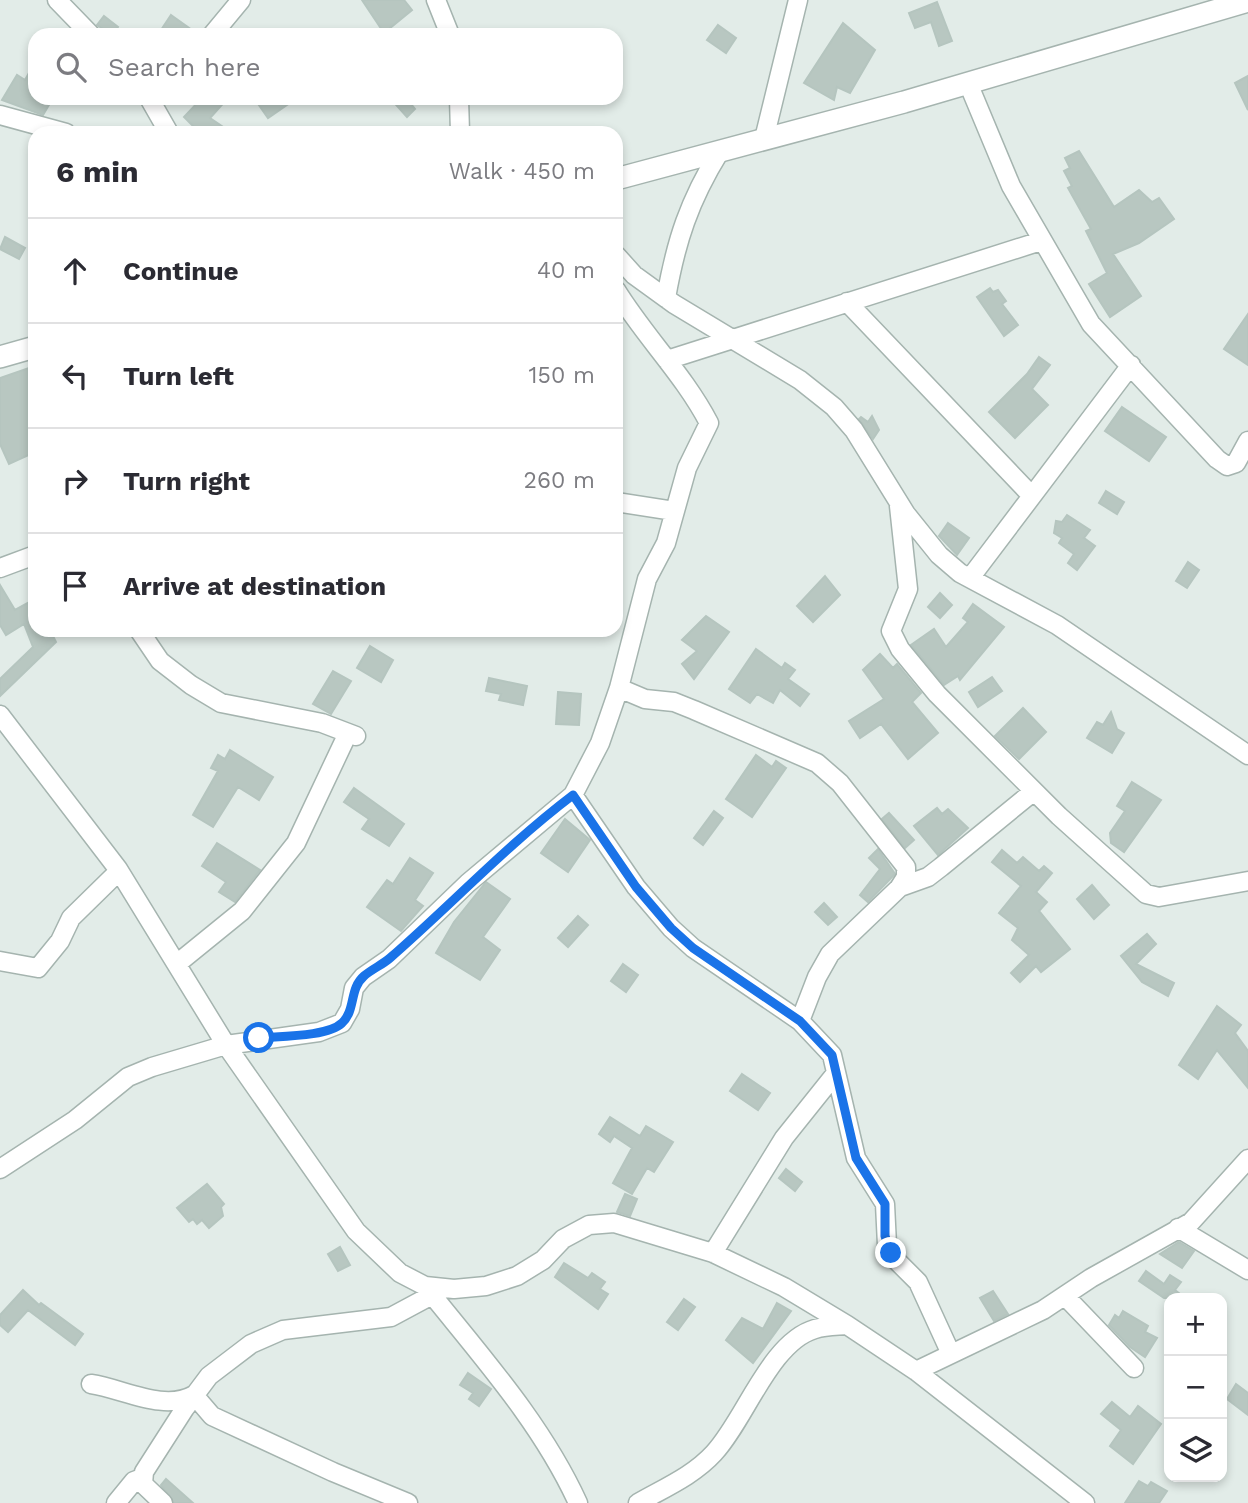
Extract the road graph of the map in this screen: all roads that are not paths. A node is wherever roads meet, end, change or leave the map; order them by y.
1 (57, 0) edge
2 (241, 0) edge
3 (436, 0) edge
4 (798, 0) edge
5 (1248, 1) edge
6 (1200, 6) edge
7 (84, 28) edge
8 (218, 28) edge
9 (447, 28) edge
10 (968, 83) junction
11 (153, 105) edge
12 (459, 105) edge
13 (0, 115) edge
14 (40, 126) edge
15 (165, 126) edge
16 (460, 126) edge
17 (764, 139) junction
18 (720, 151) junction
19 (623, 177) edge
20 (1041, 242) junction
21 (623, 263) edge
22 (666, 298) junction
23 (623, 301) edge
24 (847, 302) junction
25 (729, 339) junction
26 (28, 349) edge
27 (0, 357) edge
28 (667, 360) junction
29 (1130, 365) junction
30 (1248, 441) edge
31 (1032, 496) junction
32 (898, 499) junction
33 (623, 503) edge
34 (674, 511) junction
35 (28, 558) edge
36 (0, 568) edge
37 (970, 578) junction
38 (144, 637) edge
39 (619, 688) junction
40 (0, 715) edge
41 (1248, 755) edge
42 (1034, 791) junction
43 (573, 795) junction
44 (119, 871) junction
45 (1248, 881) edge
46 (900, 887) junction
47 (0, 961) edge
48 (178, 963) junction
49 (800, 1021) junction
50 (226, 1045) junction
51 (836, 1073) junction
52 (1248, 1159) edge
53 (0, 1169) edge
54 (1178, 1228) junction
55 (713, 1253) junction
56 (1248, 1270) edge
57 (428, 1290) junction
58 (1065, 1296) junction
59 (847, 1325) junction
60 (951, 1354) junction
61 (1134, 1368) dead end
62 (916, 1371) junction
63 (90, 1384) dead end
64 (194, 1395) junction
65 (142, 1478) junction
66 (116, 1503) edge
67 (163, 1503) edge
68 (408, 1503) edge
69 (578, 1503) edge
70 (638, 1503) edge
71 (1086, 1503) edge

1 - 7 street
2 - 8 street
3 - 9 street
4 - 17 street
5 - 6 street
6 - 10 street
10 - 17 street
10 - 20 street
11 - 15 street
12 - 16 street
13 - 14 street
17 - 18 street
18 - 19 street
18 - 22 street
20 - 24 street
20 - 29 street
21 - 22 street
22 - 25 street
23 - 28 street
24 - 25 street
24 - 31 street
25 - 28 street
25 - 32 street
26 - 27 street
28 - 34 street
29 - 30 street
29 - 31 street
31 - 37 street
32 - 37 street
32 - 42 street
33 - 34 street
34 - 39 street
35 - 36 street
37 - 41 street
38 - 48 street
39 - 43 street
39 - 46 street
40 - 44 street
42 - 45 street
42 - 46 street
43 - 49 street
43 - 50 street
44 - 47 street
44 - 48 street
46 - 49 street
48 - 50 street
49 - 51 street
50 - 53 street
50 - 57 street
51 - 55 street
51 - 60 street
52 - 54 street
54 - 56 street
54 - 58 street
55 - 57 street
55 - 59 street
57 - 64 street
57 - 69 street
58 - 60 street
58 - 61 street
59 - 62 street
59 - 70 street
60 - 62 street
62 - 71 street
63 - 64 street
64 - 65 street
64 - 68 street
65 - 66 street
65 - 67 street

